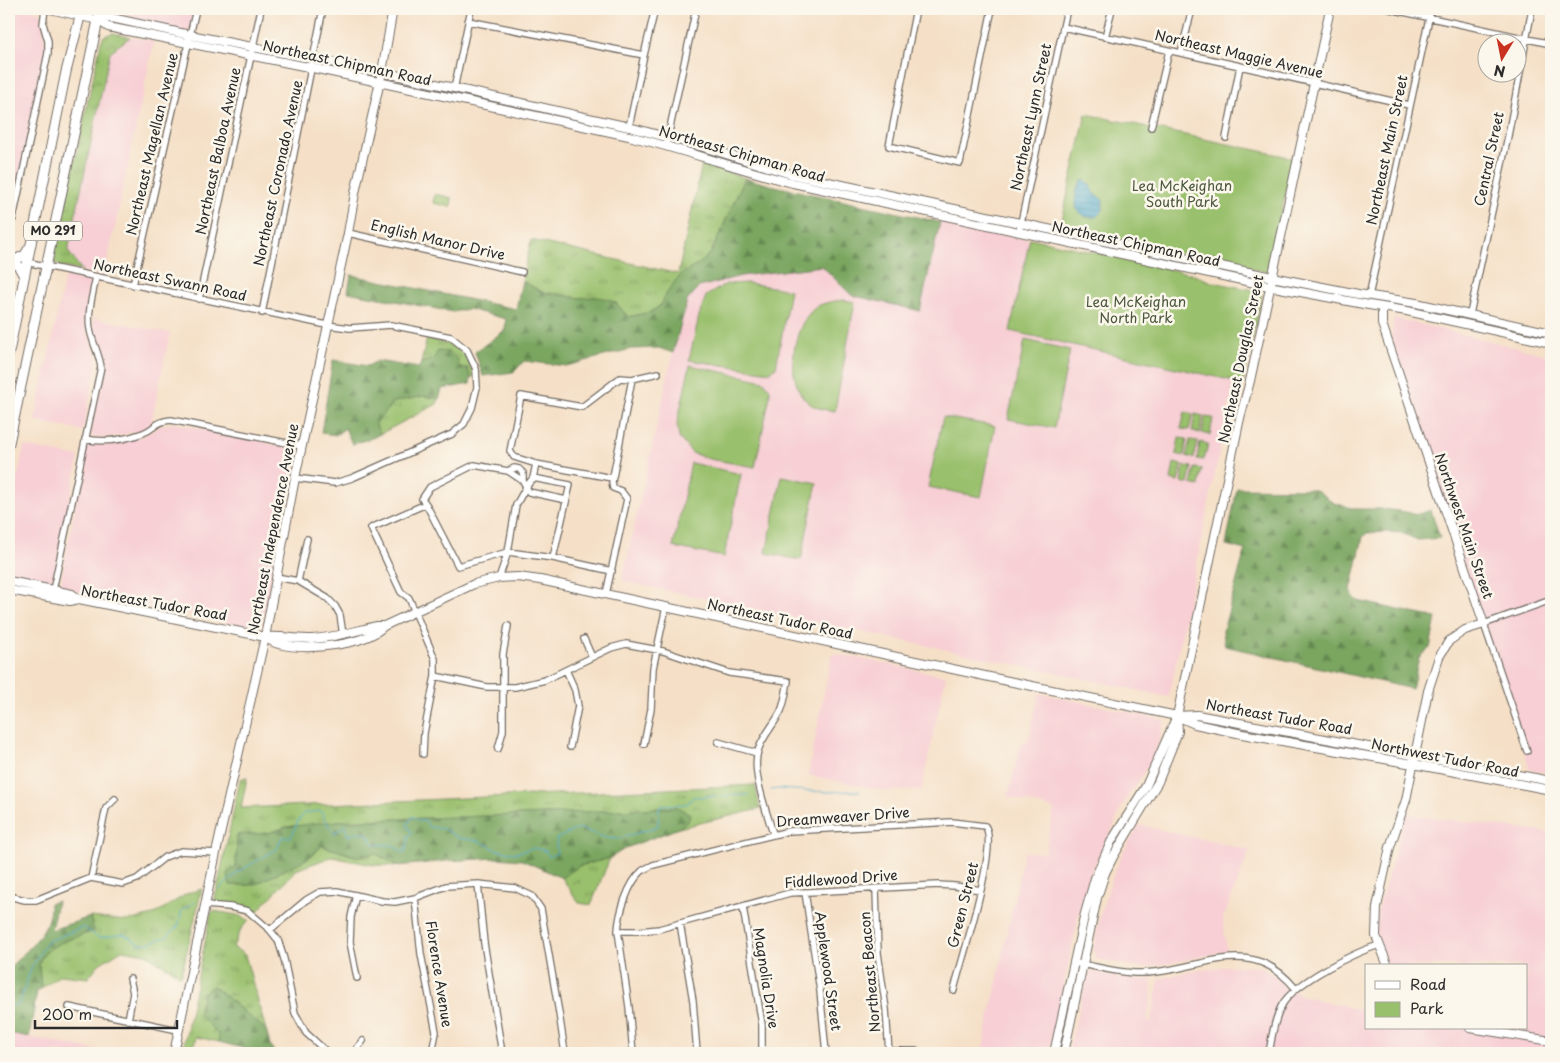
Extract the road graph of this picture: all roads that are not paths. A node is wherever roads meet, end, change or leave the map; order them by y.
1 (45, 9) edge
2 (50, 9) edge
3 (102, 9) edge
4 (196, 9) edge
5 (261, 9) edge
6 (324, 9) edge
7 (393, 9) edge
8 (471, 9) edge
9 (655, 9) edge
10 (696, 9) edge
11 (916, 9) edge
12 (992, 9) edge
13 (1067, 9) edge
14 (1112, 9) edge
15 (1192, 9) edge
16 (1330, 9) edge
17 (1390, 9) edge
18 (1430, 9) edge
19 (1532, 9) edge
20 (81, 12) edge
21 (1429, 17) junction
22 (98, 20) junction
23 (468, 21) junction
24 (150, 26) junction
25 (1063, 28) junction
26 (1498, 32) edge
27 (1527, 32) edge
28 (149, 35) junction
29 (190, 35) junction
30 (1105, 37) junction
31 (1528, 38) edge
32 (188, 43) junction
33 (1551, 44) edge
34 (253, 47) junction
35 (1169, 51) junction
36 (1181, 53) junction
37 (644, 55) junction
38 (252, 56) junction
39 (314, 60) junction
40 (1240, 66) junction
41 (313, 68) junction
42 (382, 72) junction
43 (1518, 82) edge
44 (379, 83) junction
45 (1314, 84) junction
46 (454, 89) junction
47 (453, 98) junction
48 (517, 102) junction
49 (1409, 105) junction
50 (629, 127) junction
51 (1151, 127) dead end
52 (1226, 138) dead end
53 (667, 141) junction
54 (9, 224) edge
55 (1020, 227) junction
56 (348, 233) junction
57 (30, 246) junction
58 (12, 260) edge
59 (27, 262) junction
60 (46, 266) junction
61 (522, 272) dead end
62 (24, 276) junction
63 (96, 277) junction
64 (1272, 277) junction
65 (133, 285) junction
66 (1269, 286) junction
67 (1369, 296) junction
68 (199, 299) junction
69 (1416, 303) junction
70 (1382, 308) junction
71 (262, 313) junction
72 (1470, 314) junction
73 (327, 325) junction
74 (1551, 333) edge
75 (1551, 343) edge
76 (9, 352) edge
77 (658, 373) dead end
78 (632, 379) junction
79 (85, 439) junction
80 (9, 443) edge
81 (302, 446) junction
82 (536, 464) junction
83 (295, 478) junction
84 (532, 478) junction
85 (612, 478) junction
86 (524, 484) junction
87 (566, 500) junction
88 (426, 504) junction
89 (306, 539) dead end
90 (508, 552) junction
91 (553, 558) junction
92 (612, 571) junction
93 (276, 577) junction
94 (499, 578) junction
95 (9, 581) edge
96 (298, 581) junction
97 (9, 590) edge
98 (606, 594) junction
99 (54, 595) junction
100 (79, 599) junction
101 (1551, 600) edge
102 (666, 607) junction
103 (415, 611) junction
104 (1484, 624) junction
105 (384, 626) junction
106 (508, 626) dead end
107 (343, 635) junction
108 (265, 637) junction
109 (584, 640) dead end
110 (657, 650) junction
111 (592, 657) junction
112 (566, 670) junction
113 (435, 676) junction
114 (503, 688) junction
115 (1177, 716) junction
116 (1257, 726) junction
117 (1242, 734) junction
118 (718, 742) dead end
119 (644, 744) dead end
120 (570, 747) dead end
121 (1376, 748) joint
122 (498, 749) dead end
123 (1335, 750) joint
124 (1527, 751) dead end
125 (757, 753) junction
126 (423, 754) dead end
127 (1415, 755) junction
128 (1413, 764) junction
129 (1531, 777) junction
130 (1551, 781) edge
131 (1532, 787) junction
132 (9, 790) edge
133 (1551, 790) edge
134 (115, 799) dead end
135 (9, 818) edge
136 (985, 826) joint
137 (773, 834) junction
138 (216, 853) junction
139 (91, 878) junction
140 (478, 884) junction
141 (876, 890) junction
142 (981, 890) junction
143 (805, 892) junction
144 (356, 895) junction
145 (9, 896) edge
146 (415, 898) junction
147 (205, 905) junction
148 (743, 907) junction
149 (680, 924) junction
150 (270, 930) junction
151 (618, 931) junction
152 (1378, 945) junction
153 (1074, 963) junction
154 (1083, 964) junction
155 (1387, 964) edge
156 (357, 978) dead end
157 (130, 979) dead end
158 (1296, 989) junction
159 (954, 990) dead end
160 (69, 1007) dead end
161 (128, 1020) junction
162 (178, 1030) junction
163 (1482, 1030) edge
164 (363, 1041) dead end
165 (1551, 1041) edge
166 (1056, 1043) junction
167 (889, 1052) edge
168 (174, 1053) edge
169 (328, 1053) edge
170 (353, 1053) edge
171 (432, 1053) edge
172 (502, 1053) edge
173 (565, 1053) edge
174 (633, 1053) edge
175 (697, 1053) edge
176 (762, 1053) edge
177 (826, 1053) edge
178 (926, 1053) edge
179 (1054, 1053) edge
180 (1060, 1053) edge
181 (1064, 1053) edge
182 (1269, 1053) edge

1 - 54 street
2 - 20 main road, Northeast Chipman Road
3 - 22 main road, MO 291
4 - 29 street, Northeast Magellan Avenue
5 - 34 street, Northeast Balboa Avenue
6 - 39 street, Northeast Coronado Avenue
7 - 42 main road, Northeast Independence Avenue
8 - 23 street
9 - 37 street
10 - 53 street
11 - 12 street
13 - 25 street, Northeast Lynn Street
14 - 30 street
15 - 36 street
16 - 45 main road, Northeast Douglas Street
17 - 21 street
18 - 21 street, Northeast Main Street
19 - 27 street, Central Street
20 - 22 main road, Northeast Chipman Road
20 - 57 main road, MO 291
21 - 26 street
21 - 49 street, Northeast Main Street
22 - 24 main road, Northeast Chipman Road
22 - 28 main road, Northeast Chipman Road
22 - 60 main road, MO 291
23 - 37 street
23 - 46 street
24 - 28 main road
24 - 29 main road, Northeast Chipman Road
25 - 30 street, Northeast Maggie Avenue
25 - 55 street, Northeast Lynn Street
28 - 32 main road, Northeast Chipman Road
29 - 32 street, Northeast Magellan Avenue
29 - 34 main road, Northeast Chipman Road
30 - 35 street, Northeast Maggie Avenue
31 - 33 street
32 - 38 main road, Northeast Chipman Road
32 - 65 street, Northeast Magellan Avenue
34 - 38 street, Northeast Balboa Avenue
34 - 39 main road, Northeast Chipman Road
35 - 36 street, Northeast Maggie Avenue
35 - 51 street
36 - 40 street, Northeast Maggie Avenue
37 - 50 street
38 - 41 main road, Northeast Chipman Road
38 - 68 street, Northeast Balboa Avenue
39 - 41 street, Northeast Coronado Avenue
39 - 42 main road, Northeast Chipman Road
40 - 45 street, Northeast Maggie Avenue
40 - 52 street
41 - 44 main road, Northeast Chipman Road
41 - 71 street, Northeast Coronado Avenue
42 - 44 main road, Northeast Independence Avenue
42 - 46 main road, Northeast Chipman Road
43 - 72 street, Central Street
44 - 47 main road, Northeast Chipman Road
44 - 56 main road, Northeast Independence Avenue
45 - 49 street, Northeast Maggie Avenue
45 - 64 main road, Northeast Douglas Street
46 - 48 main road, Northeast Chipman Road
47 - 48 main road
47 - 53 main road, Northeast Chipman Road
48 - 50 main road, Northeast Chipman Road
49 - 67 street, Northeast Main Street
50 - 53 main road, Northeast Chipman Road
53 - 55 main road, Northeast Chipman Road
55 - 64 main road, Northeast Chipman Road
55 - 66 main road, Northeast Chipman Road
56 - 61 street, English Manor Drive
56 - 73 main road, Northeast Independence Avenue
57 - 58 main road
57 - 59 main road, MO 291
58 - 59 street, Northeast Swann Road
58 - 62 main road
59 - 60 street, Northeast Swann Road
59 - 62 main road, MO 291
60 - 63 street, Northeast Swann Road
60 - 80 main road, MO 291
62 - 76 main road, MO 291
63 - 65 street, Northeast Swann Road
63 - 79 street
64 - 66 main road, Northeast Douglas Street
64 - 67 main road, Northeast Chipman Road
65 - 68 street, Northeast Swann Road
66 - 70 main road, Northeast Chipman Road
66 - 115 main road, Northeast Douglas Street
67 - 69 main road, Northeast Chipman Road
68 - 71 street, Northeast Swann Road
69 - 70 main road
69 - 72 main road
70 - 75 main road, Northeast Chipman Road
70 - 104 main road, Northwest Main Street
71 - 73 street, Northeast Swann Road
72 - 74 main road
73 - 81 main road, Northeast Independence Avenue
73 - 83 street, Northeast Swann Road
77 - 78 street
78 - 82 street
78 - 85 street
79 - 81 street
79 - 99 street
81 - 83 main road, Northeast Independence Avenue
82 - 84 street
82 - 85 street
83 - 93 main road, Northeast Independence Avenue
84 - 86 street
84 - 87 street
85 - 92 street
86 - 87 street
86 - 88 street
86 - 90 street
87 - 91 street
88 - 90 street
88 - 103 street
89 - 96 street
90 - 91 street
90 - 94 street
91 - 92 street
92 - 98 street
93 - 96 street
93 - 108 main road, Northeast Independence Avenue
94 - 98 main road, Northeast Tudor Road
94 - 103 main road, Northeast Tudor Road
95 - 99 main road
96 - 107 street
97 - 99 main road
98 - 102 main road, Northeast Tudor Road
99 - 100 main road, Northeast Tudor Road
99 - 100 main road
100 - 108 main road, Northeast Tudor Road
101 - 104 street
102 - 110 street
102 - 115 main road, Northeast Tudor Road
103 - 105 main road, Northeast Tudor Road
103 - 113 street
104 - 124 street, Northwest Main Street
104 - 127 main road
105 - 107 main road, Northeast Tudor Road
105 - 108 main road, Northeast Tudor Road
106 - 114 street
107 - 108 main road, Northeast Tudor Road
108 - 138 main road, Northeast Independence Avenue
109 - 111 street
110 - 111 street
110 - 119 street
110 - 125 street
111 - 112 street
112 - 114 street
112 - 120 street
113 - 114 street
113 - 126 street
114 - 122 street
115 - 116 main road, Northeast Tudor Road
115 - 117 main road, Northeast Tudor Road
115 - 153 main road, Northeast Douglas Street
115 - 154 main road, Northeast Douglas Street
116 - 117 main road
116 - 121 main road, Northeast Tudor Road
117 - 123 main road, Northeast Tudor Road
118 - 125 street
121 - 127 main road, Northwest Tudor Road
123 - 128 main road, Northwest Tudor Road
125 - 137 street
127 - 128 main road
127 - 129 main road, Northwest Tudor Road
128 - 131 main road, Northwest Tudor Road
128 - 152 main road
129 - 130 main road, Northwest Tudor Road
129 - 131 main road
131 - 133 main road, Northwest Tudor Road
132 - 135 street
134 - 139 street
136 - 137 street, Dreamweaver Drive
136 - 142 street, Green Street
137 - 151 street, Dreamweaver Drive
138 - 139 street
138 - 147 main road, Northeast Independence Avenue
139 - 145 street
140 - 146 street
140 - 172 street
140 - 173 street
141 - 142 street, Fiddlewood Drive
141 - 143 street, Fiddlewood Drive
141 - 167 street, Northeast Beacon
142 - 159 street, Green Street
143 - 148 street, Fiddlewood Drive
143 - 177 street, Applewood Street
144 - 146 street
144 - 150 street
144 - 156 street
146 - 171 street, Florence Avenue
147 - 150 street
147 - 162 main road, Northeast Independence Avenue
148 - 149 street, Fiddlewood Drive
148 - 176 street, Magnolia Drive
149 - 151 street, Fiddlewood Drive
149 - 175 street
150 - 169 street
151 - 174 street
152 - 155 main road
152 - 158 street
153 - 154 street
153 - 166 main road, Northeast Douglas Street
154 - 158 street
154 - 181 main road, Northeast Douglas Street
157 - 161 street
158 - 182 street
160 - 161 street
161 - 162 street
162 - 168 main road, Northeast Independence Avenue
163 - 165 main road
164 - 170 street
166 - 179 main road, Northeast Douglas Street
166 - 180 main road
167 - 178 street

